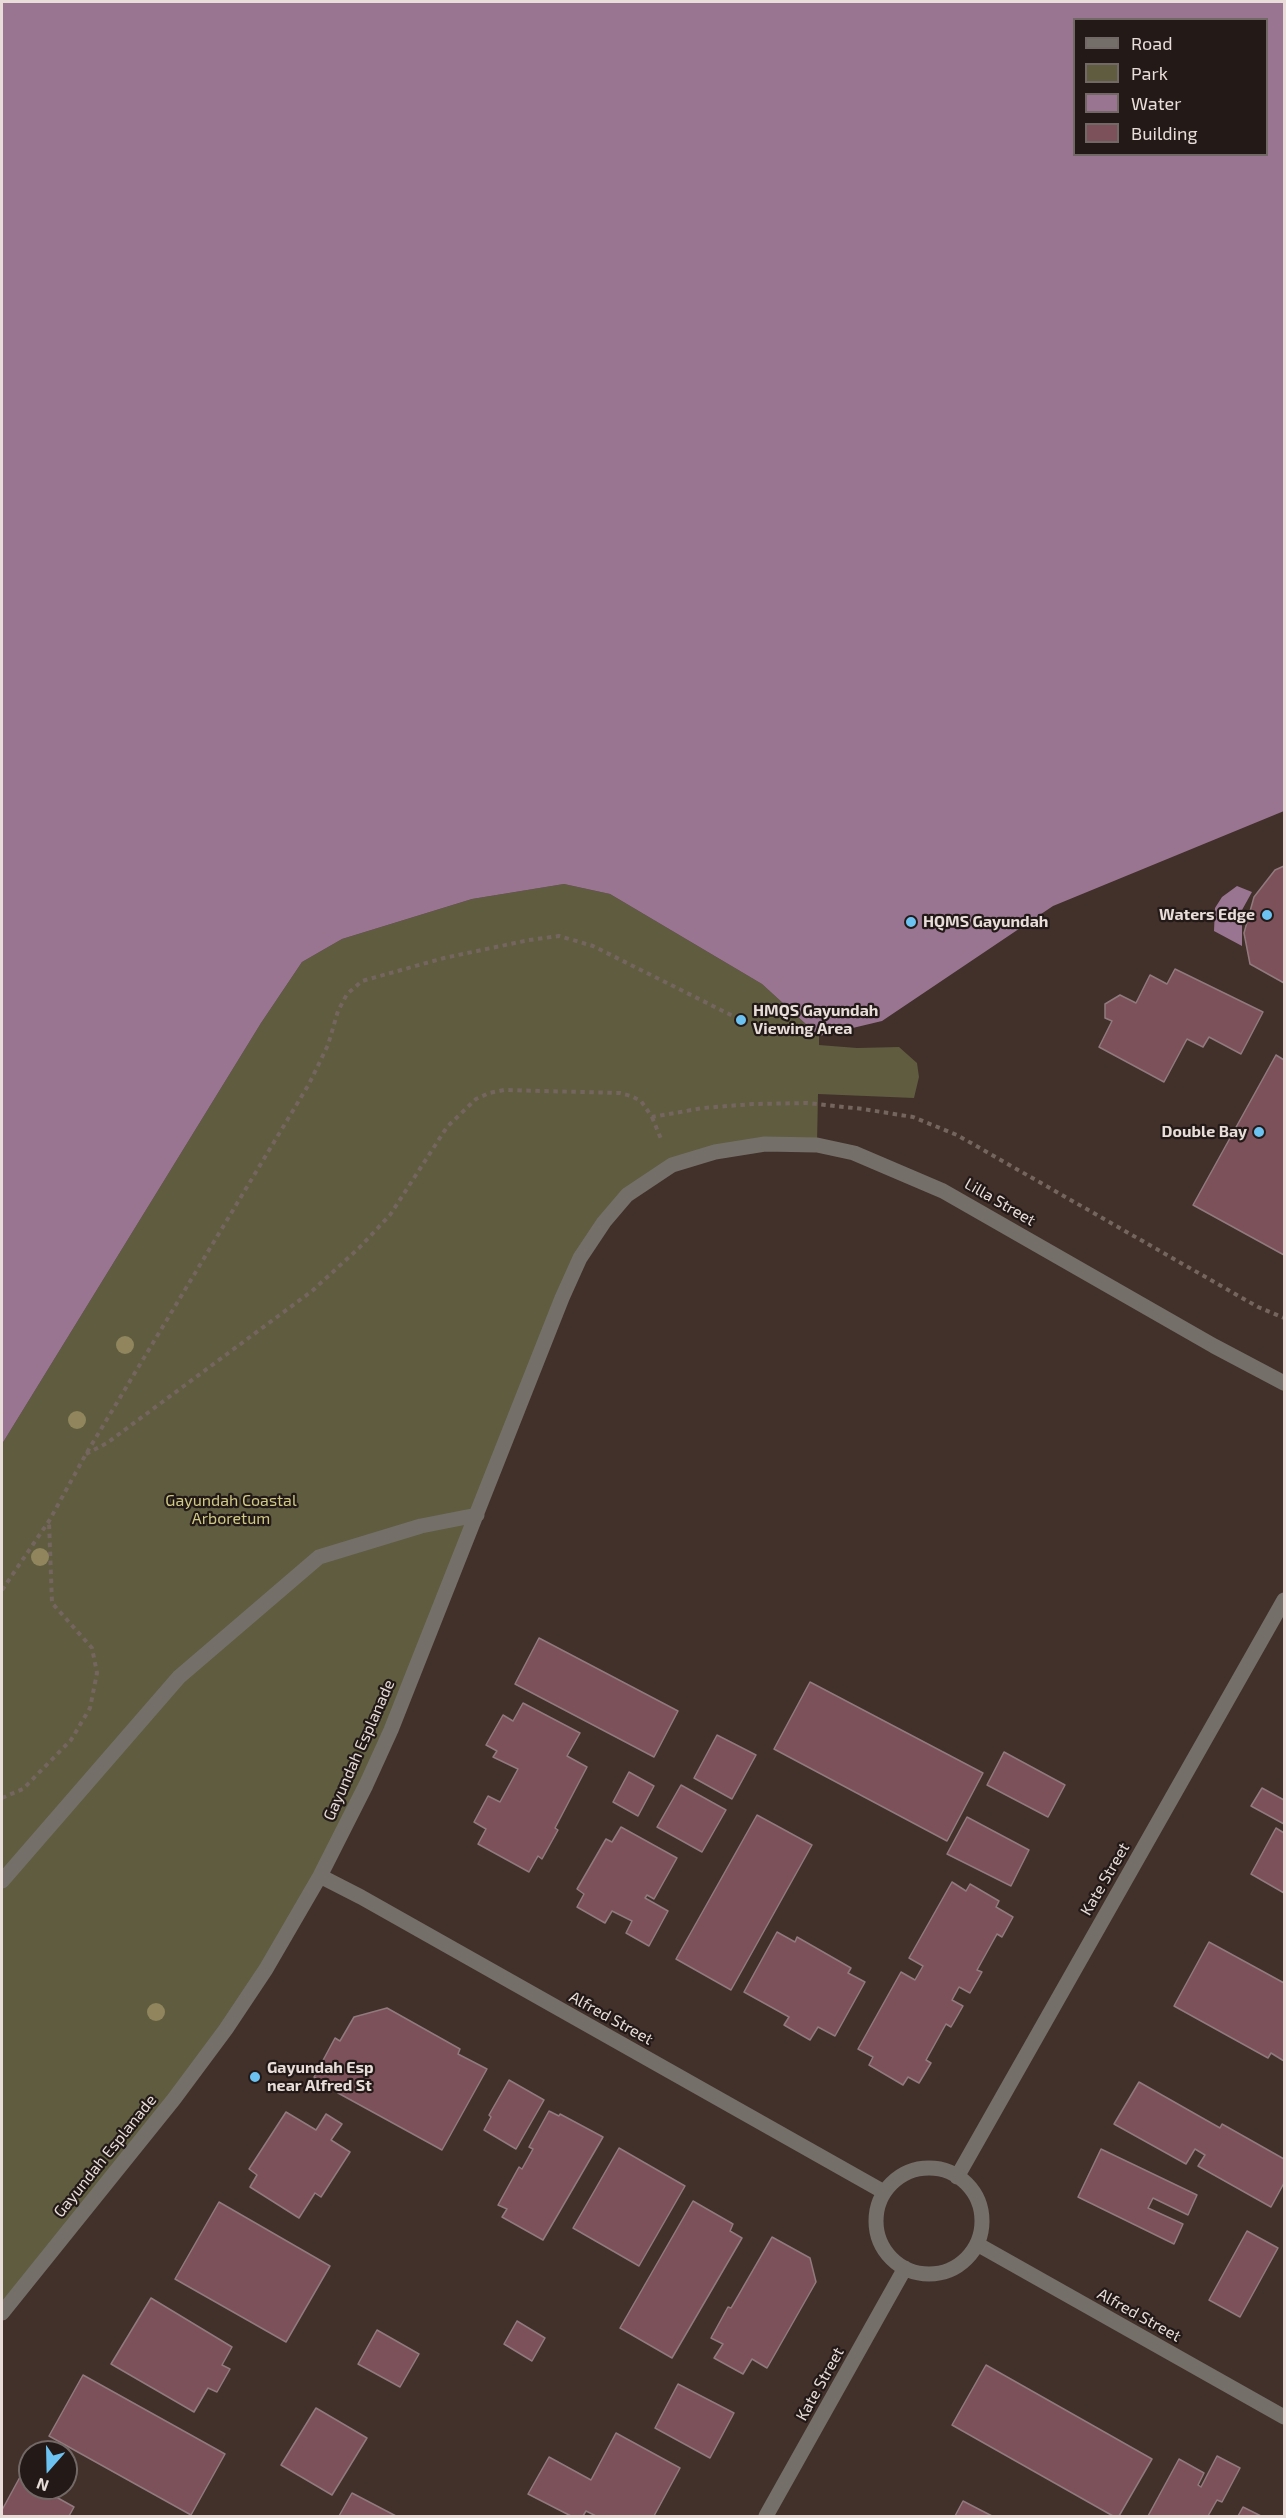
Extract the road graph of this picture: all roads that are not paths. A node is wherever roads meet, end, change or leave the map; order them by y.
1 (672, 1165) joint
2 (1284, 1383) edge
3 (477, 1515) junction
4 (1284, 1600) edge
5 (320, 1876) junction
6 (2, 1881) edge
7 (957, 2177) junction
8 (884, 2192) junction
9 (977, 2244) junction
10 (905, 2268) junction
11 (2, 2313) edge
12 (1284, 2417) edge
13 (766, 2517) edge

1 - 2 street, Lilla Street
1 - 3 street, Gayundah Esplanade
3 - 5 street, Gayundah Esplanade
3 - 6 street
4 - 7 street, Kate Street
5 - 8 street, Alfred Street
5 - 11 street, Gayundah Esplanade
7 - 8 street
7 - 9 street
8 - 10 street
9 - 10 street
9 - 12 street, Alfred Street
10 - 13 street, Kate Street

